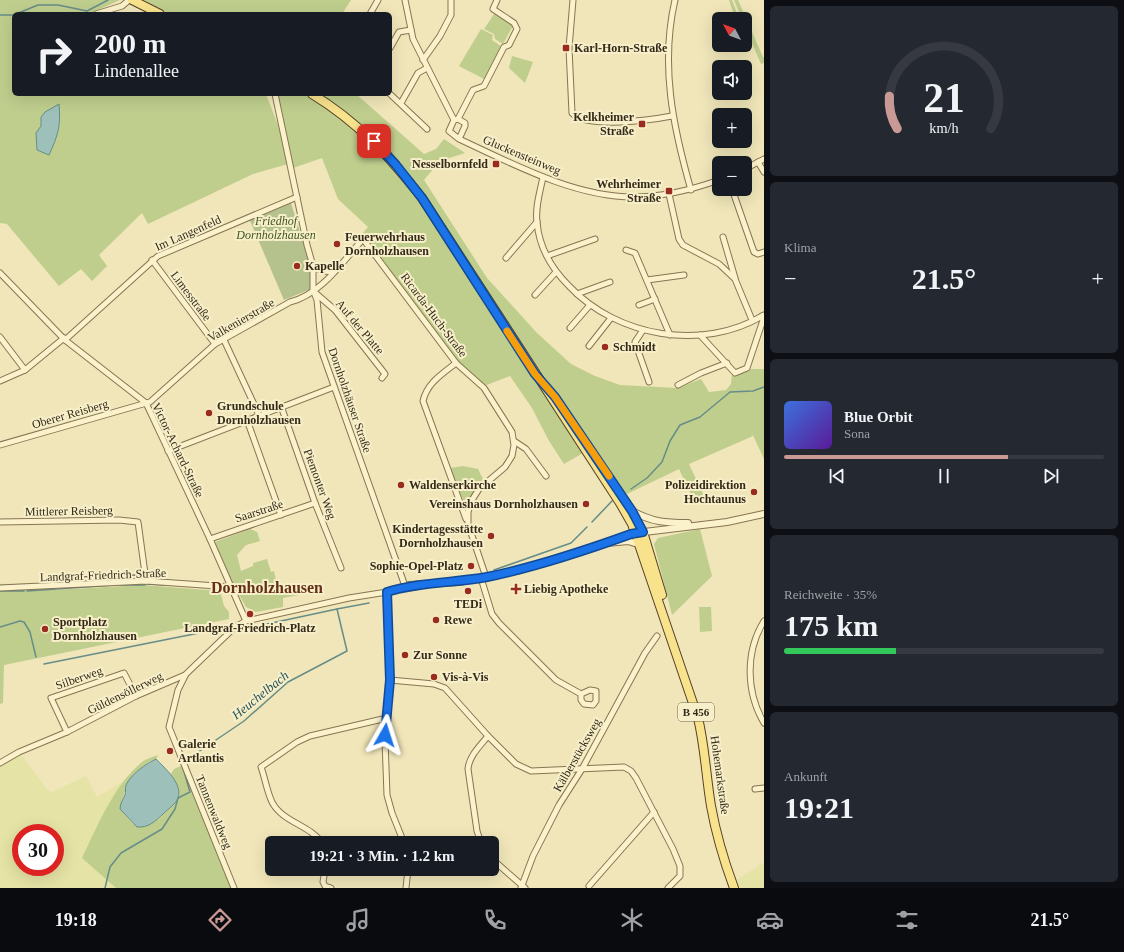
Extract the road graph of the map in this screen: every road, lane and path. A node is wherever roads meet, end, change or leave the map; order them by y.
1 (130, 0) edge
2 (378, 0) edge
3 (405, 0) edge
4 (451, 0) edge
5 (496, 0) edge
6 (573, 0) edge
7 (675, 0) edge
8 (102, 12) edge
9 (156, 12) edge
10 (371, 12) edge
11 (410, 30) junction
12 (392, 44) edge
13 (423, 60) junction
14 (427, 68) junction
15 (274, 96) edge
16 (315, 96) edge
17 (392, 96) edge
18 (401, 103) junction
19 (672, 116) junction
20 (456, 120) junction
21 (427, 129) dead end
22 (459, 139) junction
23 (764, 159) edge
24 (758, 162) junction
25 (752, 165) edge
26 (764, 172) edge
27 (543, 177) junction
28 (712, 182) edge
29 (691, 190) junction
30 (669, 194) junction
31 (734, 196) edge
32 (297, 197) junction
33 (537, 222) junction
34 (723, 237) dead end
35 (364, 239) joint
36 (595, 239) dead end
37 (626, 250) dead end
38 (764, 252) edge
39 (547, 256) junction
40 (506, 258) dead end
41 (152, 260) junction
42 (313, 266) junction
43 (334, 272) junction
44 (556, 272) junction
45 (0, 273) edge
46 (684, 275) dead end
47 (735, 278) junction
48 (647, 280) junction
49 (610, 282) dead end
50 (313, 290) junction
51 (577, 294) junction
52 (535, 295) dead end
53 (655, 299) junction
54 (590, 305) junction
55 (639, 305) dead end
56 (763, 315) edge
57 (611, 318) junction
58 (752, 320) junction
59 (570, 328) dead end
60 (643, 330) junction
61 (670, 335) junction
62 (700, 335) junction
63 (0, 337) edge
64 (65, 339) junction
65 (224, 340) junction
66 (215, 344) junction
67 (589, 346) dead end
68 (456, 363) junction
69 (727, 363) junction
70 (26, 370) junction
71 (535, 374) junction
72 (382, 378) dead end
73 (0, 381) edge
74 (649, 382) dead end
75 (678, 385) dead end
76 (334, 387) junction
77 (146, 403) junction
78 (281, 406) junction
79 (259, 415) junction
80 (247, 420) junction
81 (514, 441) junction
82 (0, 445) edge
83 (168, 450) junction
84 (546, 476) dead end
85 (315, 503) junction
86 (632, 511) junction
87 (764, 514) edge
88 (281, 515) junction
89 (0, 522) edge
90 (468, 524) junction
91 (710, 524) junction
92 (639, 532) junction
93 (210, 539) junction
94 (604, 543) junction
95 (642, 549) junction
96 (341, 568) dead end
97 (484, 577) junction
98 (146, 581) junction
99 (405, 586) junction
100 (231, 587) junction
101 (0, 588) edge
102 (387, 592) junction
103 (666, 620) junction
104 (246, 621) junction
105 (764, 621) edge
106 (657, 636) dead end
107 (185, 676) junction
108 (390, 680) junction
109 (581, 694) dead end
110 (136, 696) junction
111 (386, 718) junction
112 (764, 723) edge
113 (67, 732) junction
114 (488, 736) junction
115 (0, 763) edge
116 (582, 769) junction
117 (764, 788) edge
118 (755, 789) dead end
119 (654, 812) junction
120 (316, 836) edge
121 (401, 836) edge
122 (479, 836) edge
123 (499, 865) edge
124 (324, 876) edge
125 (407, 876) edge
126 (589, 886) dead end
127 (523, 887) edge
128 (234, 888) edge
129 (331, 888) edge
130 (406, 888) edge
131 (668, 888) edge
132 (734, 888) edge

1 - 8 street
1 - 9 main road
2 - 10 street
3 - 11 street
4 - 13 street
5 - 20 street
6 - 19 street
7 - 19 street
11 - 12 street
11 - 13 street
13 - 14 street
14 - 18 street
14 - 20 street
15 - 32 street, Dornholzhäuser Straße
16 - 71 main road, B 456
17 - 18 street
18 - 21 street
19 - 29 street
20 - 22 street
20 - 22 street
22 - 27 street, Gluckensteinweg
23 - 24 street
24 - 25 street
24 - 26 street
27 - 30 street, Gluckensteinweg
27 - 33 street
28 - 29 street, Gluckensteinweg
29 - 30 street, Gluckensteinweg
30 - 47 street
31 - 38 street
32 - 41 street, Im Langenfeld
32 - 42 street, Dornholzhäuser Straße
33 - 39 street
33 - 40 street
34 - 47 street
35 - 43 street, Valkenierstraße
35 - 68 street, Ricarda-Huch-Straße
36 - 39 street
37 - 48 street
39 - 44 street
41 - 64 street, Im Langenfeld
41 - 66 street, Limesstraße
42 - 43 street
42 - 50 street, Dornholzhäuser Straße
43 - 50 street, Valkenierstraße
44 - 51 street
44 - 52 street
45 - 64 street, Victor-Achard-Straße
46 - 48 street
47 - 58 street
48 - 53 street
49 - 51 street
50 - 65 street, Valkenierstraße
50 - 72 street, Auf der Platte
50 - 76 street, Dornholzhäuser Straße
51 - 54 street
53 - 55 street
53 - 61 street
54 - 57 street
54 - 59 street
56 - 58 street
56 - 69 street
57 - 60 street
57 - 67 street
58 - 62 street
60 - 61 street
60 - 74 street
61 - 62 street
62 - 69 street
63 - 70 street
64 - 70 street, Im Langenfeld
64 - 77 street, Victor-Achard-Straße
65 - 66 street, Valkenierstraße
65 - 79 street
66 - 77 street, Valkenierstraße
68 - 81 street, Ricarda-Huch-Straße
68 - 90 street
69 - 75 street
70 - 73 street, Im Langenfeld
71 - 86 main road, Hohemarkstraße / B 456
71 - 92 main road, B 456
76 - 78 street
76 - 99 street, Dornholzhäuser Straße
77 - 82 street, Oberer Reisberg
77 - 83 street, Victor-Achard-Straße
78 - 79 street
78 - 85 street, Piemonter Weg
79 - 80 street
80 - 83 street
80 - 88 street
81 - 84 street, Ricarda-Huch-Straße
81 - 90 street
83 - 93 street, Victor-Achard-Straße
85 - 88 street, Saarstraße
85 - 96 street, Piemonter Weg
86 - 91 street
86 - 92 main road, Hohemarkstraße / B 456
87 - 91 street
88 - 93 street, Saarstraße
89 - 98 street, Mittlerer Reisberg
90 - 97 street
91 - 92 street
92 - 94 street
92 - 95 main road, Hohemarkstraße / B 456
92 - 103 main road, Hohemarkstraße / B 456
93 - 100 street, Victor-Achard-Straße
94 - 95 street
94 - 97 street
95 - 103 main road, Hohemarkstraße / B 456
97 - 99 street
97 - 109 street
98 - 100 street, Landgraf-Friedrich-Straße
98 - 101 street, Landgraf-Friedrich-Straße
99 - 102 street
100 - 104 street, Victor-Achard-Straße
102 - 104 street
102 - 108 street
103 - 132 main road, Hohemarkstraße / B 456
104 - 107 street, Güldensöllerweg
105 - 112 street
106 - 116 street, Kälberstücksweg
107 - 110 street, Güldensöllerweg
107 - 128 street, Tannenwaldweg
108 - 111 street
108 - 114 street
110 - 113 street, Güldensöllerweg
110 - 113 street, Silberweg
111 - 120 street
111 - 121 street
113 - 115 street, Güldensöllerweg
114 - 116 street
114 - 122 street
116 - 119 street
116 - 127 street, Kälberstücksweg
117 - 118 street
119 - 126 street
119 - 131 street
123 - 127 street
124 - 129 street
125 - 130 street

